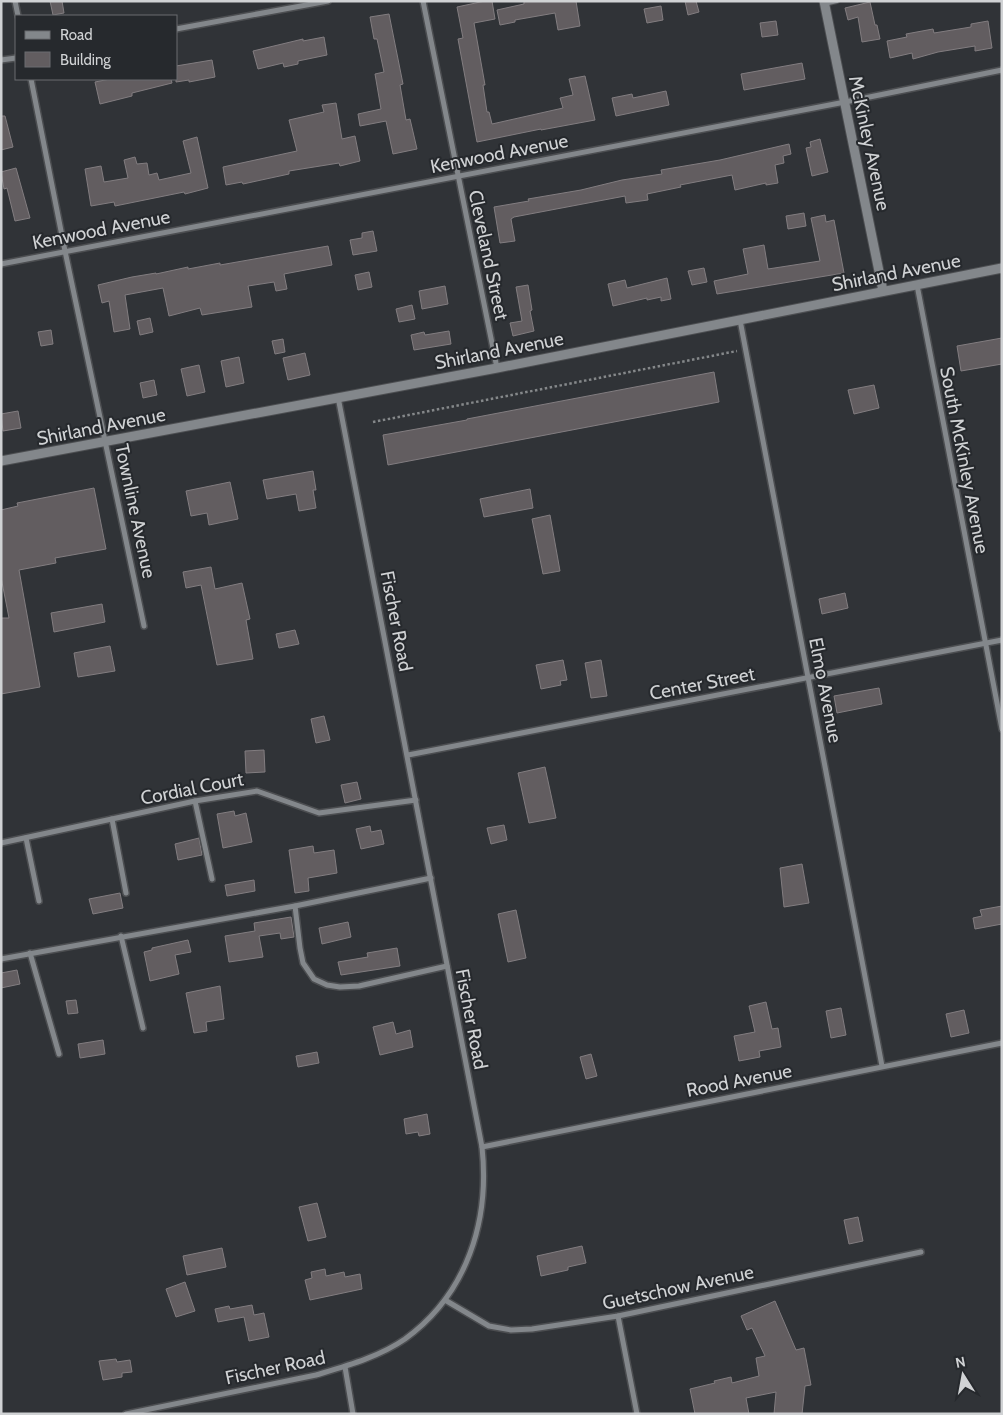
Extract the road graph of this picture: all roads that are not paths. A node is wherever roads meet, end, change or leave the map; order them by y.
1 (15, 1) edge
2 (328, 1) edge
3 (423, 1) edge
4 (837, 1) edge
5 (824, 2) edge
6 (18, 15) edge
7 (178, 29) edge
8 (15, 58) edge
9 (1, 60) edge
10 (1002, 70) edge
11 (31, 80) edge
12 (845, 102) junction
13 (458, 177) junction
14 (65, 251) junction
15 (1, 264) edge
16 (1002, 268) edge
17 (917, 285) junction
18 (883, 291) junction
19 (740, 319) junction
20 (497, 368) junction
21 (338, 397) junction
22 (106, 441) junction
23 (1, 461) edge
24 (144, 626) dead end
25 (1002, 640) edge
26 (985, 643) junction
27 (808, 678) junction
28 (1002, 729) edge
29 (408, 755) junction
30 (416, 800) junction
31 (195, 801) junction
32 (112, 819) junction
33 (26, 838) junction
34 (1, 843) edge
35 (431, 878) junction
36 (212, 879) dead end
37 (126, 893) dead end
38 (39, 901) dead end
39 (295, 906) junction
40 (121, 936) junction
41 (30, 953) junction
42 (1, 959) edge
43 (447, 966) junction
44 (143, 1028) dead end
45 (1002, 1043) edge
46 (59, 1054) dead end
47 (882, 1066) junction
48 (482, 1147) junction
49 (921, 1252) dead end
50 (445, 1300) junction
51 (618, 1316) junction
52 (345, 1367) junction
53 (126, 1414) edge
54 (353, 1414) edge
55 (636, 1414) edge

1 - 6 street
2 - 7 street
3 - 13 street, Cleveland Street
4 - 5 lane
5 - 12 street, McKinley Avenue
8 - 9 street
10 - 12 street, Kenwood Avenue
11 - 14 street, Townline Avenue
12 - 13 street, Kenwood Avenue
12 - 18 street, McKinley Avenue
13 - 14 street, Kenwood Avenue
13 - 20 street, Cleveland Street
14 - 15 street, Kenwood Avenue
14 - 22 street, Townline Avenue
16 - 17 street, Shirland Avenue
17 - 18 street, Shirland Avenue
17 - 26 street, South McKinley Avenue
18 - 19 street, Shirland Avenue
19 - 20 street, Shirland Avenue
19 - 27 street, Elmo Avenue
20 - 21 street, Shirland Avenue
21 - 22 street, Shirland Avenue
21 - 29 street, Fischer Road
22 - 23 street, Shirland Avenue
22 - 24 street, Townline Avenue
25 - 26 street, Center Street
26 - 27 street, Center Street
26 - 28 street, South McKinley Avenue
27 - 29 street, Center Street
27 - 47 street, Elmo Avenue
29 - 30 street, Fischer Road
30 - 31 street, Cordial Court
30 - 35 street, Fischer Road
31 - 32 street, Cordial Court
31 - 36 street
32 - 33 street, Cordial Court
32 - 37 street
33 - 34 street, Cordial Court
33 - 38 street
35 - 39 street
35 - 43 street, Fischer Road
39 - 40 street
39 - 43 street
40 - 41 street
40 - 44 street
41 - 42 street
41 - 46 street
43 - 48 street, Fischer Road
45 - 47 street, Rood Avenue
47 - 48 street, Rood Avenue
48 - 50 street, Fischer Road
49 - 51 street, Guetschow Avenue
50 - 51 street, Guetschow Avenue
50 - 52 street, Fischer Road
51 - 55 street
52 - 53 street, Fischer Road
52 - 54 street

